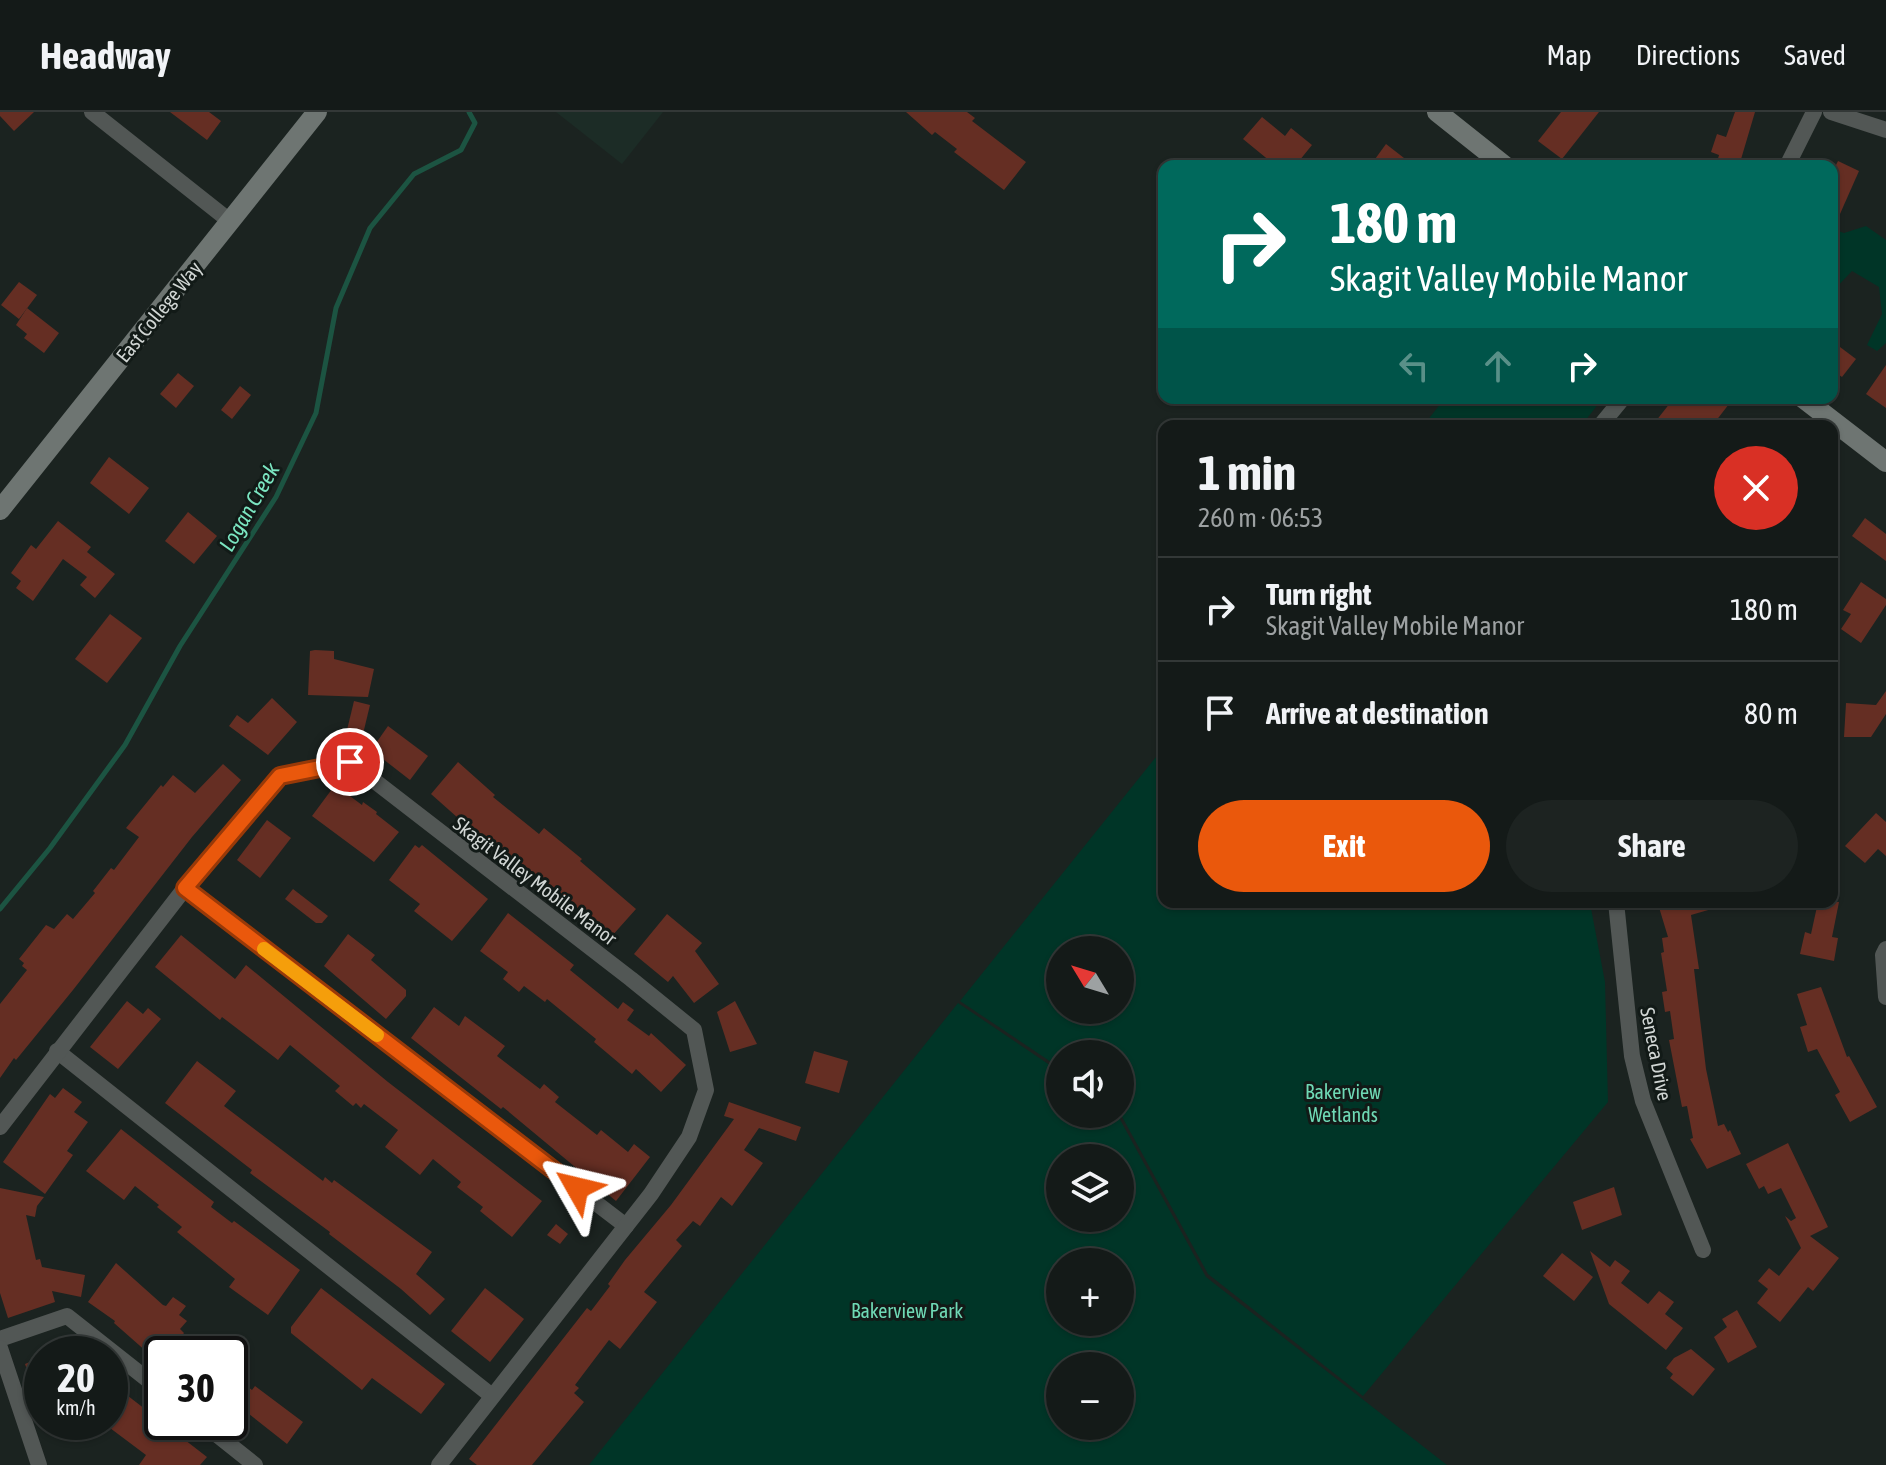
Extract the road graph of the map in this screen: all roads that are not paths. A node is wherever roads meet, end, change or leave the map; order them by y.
1 (92, 112) edge
2 (317, 112) edge
3 (1437, 112) edge
4 (1814, 112) edge
5 (1831, 112) edge
6 (1886, 130) edge
7 (1497, 160) edge
8 (1790, 160) edge
9 (231, 222) junction
10 (1618, 404) edge
11 (1811, 404) edge
12 (1605, 420) edge
13 (1832, 420) edge
14 (1838, 425) edge
15 (1886, 462) edge
16 (3, 501) edge
17 (185, 888) junction
18 (1617, 908) edge
19 (1886, 949) edge
20 (1886, 997) edge
21 (57, 1051) junction
22 (0, 1127) edge
23 (626, 1226) junction
24 (1703, 1250) dead end
25 (0, 1339) edge
26 (0, 1348) edge
27 (144, 1377) edge
28 (492, 1396) junction
29 (224, 1440) edge
30 (39, 1465) edge
31 (255, 1465) edge
32 (439, 1465) edge

1 - 9 street
2 - 9 main road, East College Way
3 - 7 main road
4 - 8 street
5 - 6 street
9 - 16 main road, East College Way
10 - 12 street
11 - 13 main road
14 - 15 main road
17 - 21 street, Skagit Valley Mobile Manor
17 - 23 street
17 - 23 street, Skagit Valley Mobile Manor
18 - 24 street, Seneca Drive
19 - 20 street
21 - 22 street, Skagit Valley Mobile Manor
21 - 28 street
23 - 28 street, Skagit Valley Mobile Manor
25 - 27 street
26 - 30 street
28 - 32 street, Skagit Valley Mobile Manor
29 - 31 street

